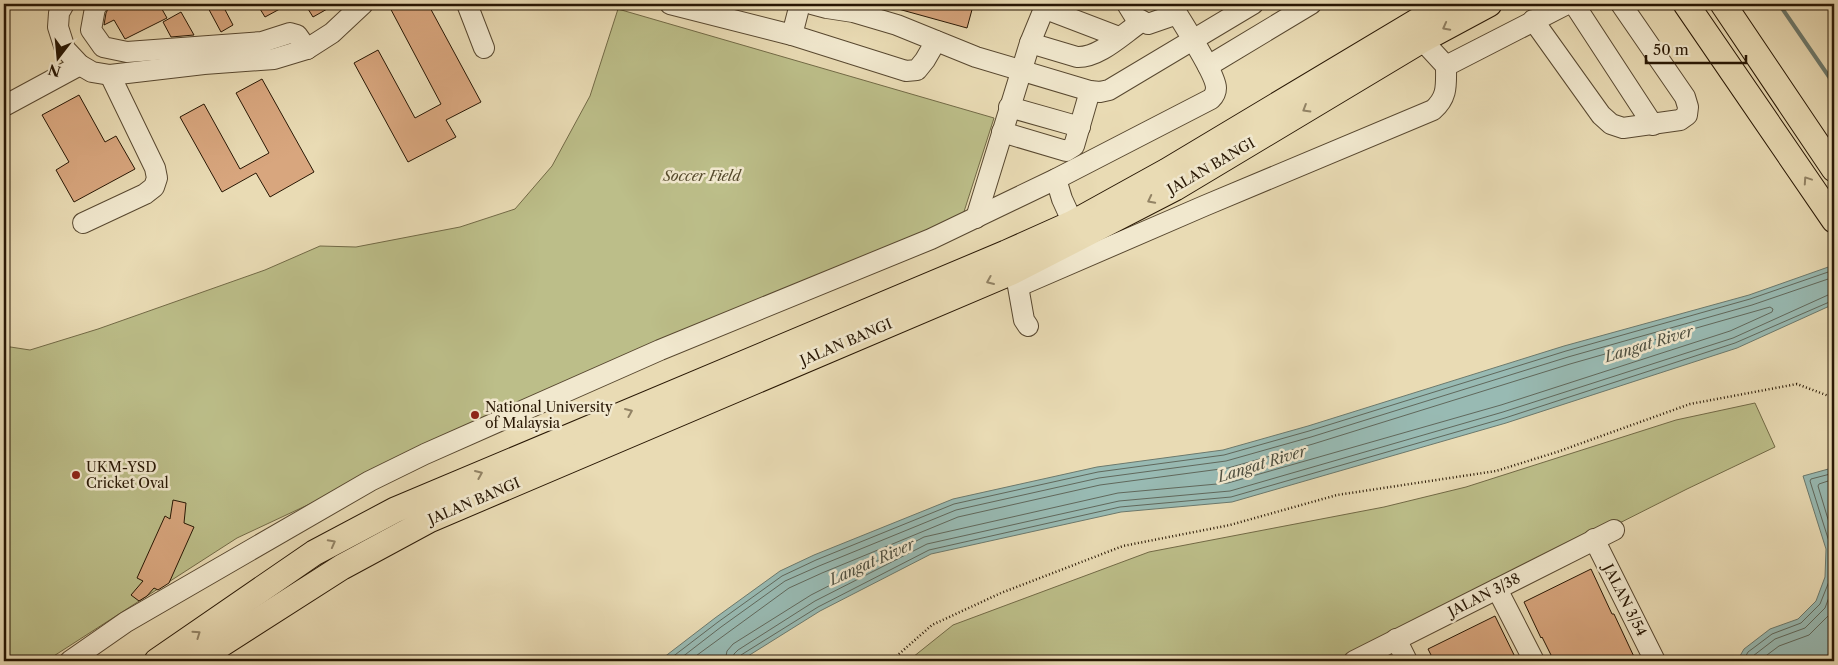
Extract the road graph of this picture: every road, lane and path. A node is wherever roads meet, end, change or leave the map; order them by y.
1 (64, 4) edge
2 (98, 4) edge
3 (363, 4) edge
4 (467, 4) edge
5 (670, 4) edge
6 (800, 4) edge
7 (1127, 4) edge
8 (1253, 4) edge
9 (1311, 4) edge
10 (1446, 4) edge
11 (1489, 4) edge
12 (1567, 4) edge
13 (1574, 4) edge
14 (1620, 4) edge
15 (1686, 4) edge
16 (1723, 4) edge
17 (822, 5) edge
18 (1044, 6) edge
19 (1174, 9) edge
20 (1533, 20) junction
21 (1141, 22) junction
22 (792, 35) junction
23 (1119, 37) junction
24 (1192, 39) junction
25 (1422, 40) junction
26 (936, 41) junction
27 (1030, 43) junction
28 (484, 48) dead end
29 (306, 49) junction
30 (80, 65) junction
31 (1208, 66) junction
32 (1446, 66) junction
33 (1021, 70) junction
34 (110, 75) junction
35 (1090, 91) junction
36 (6, 105) dead end
37 (1010, 108) junction
38 (1653, 125) junction
39 (1080, 127) junction
40 (1002, 132) junction
41 (1834, 169) edge
42 (1056, 179) junction
43 (976, 218) junction
44 (1834, 220) edge
45 (83, 223) dead end
46 (1072, 223) junction
47 (1017, 278) junction
48 (1028, 326) dead end
49 (1834, 398) edge
50 (1614, 530) dead end
51 (1594, 540) junction
52 (1497, 589) junction
53 (1396, 639) junction
54 (70, 661) edge
55 (157, 661) edge
56 (195, 661) edge
57 (891, 661) edge
58 (1354, 661) edge
59 (1407, 661) edge
60 (1534, 661) edge
61 (1655, 661) edge

1 - 30 street
2 - 29 street
3 - 29 street
4 - 28 street
5 - 22 street
6 - 22 street
7 - 21 street
8 - 24 street
9 - 31 street
10 - 46 main road, JALAN BANGI
11 -> 25 main road, JALAN BANGI
12 - 20 street
13 - 38 street
14 - 38 street
44 -> 15 main road
16 - 41 main road
17 - 26 street
18 - 23 street
18 - 27 street
19 - 21 street
19 - 24 street
20 - 32 street
20 - 38 street
21 - 23 street
22 - 26 street
23 - 27 street
24 - 31 street
24 - 35 street
25 - 32 street
25 -> 47 main road, JALAN BANGI
26 - 33 street
27 - 33 street
29 - 34 street
30 - 34 street
30 - 36 street
31 - 42 street
32 - 47 street
33 - 35 street
33 - 37 street
34 - 45 street
35 - 39 street
37 - 39 street
37 - 40 street
39 - 40 street
40 - 43 street
42 - 43 street
42 - 46 street
43 - 54 street
55 -> 46 main road, JALAN BANGI
47 - 48 street
47 -> 56 main road, JALAN BANGI
49 - 57 path
50 - 51 street, JALAN 3/38
51 - 52 street, JALAN 3/38
51 - 61 street, JALAN 3/54
52 - 53 street, JALAN 3/38
52 - 60 street
53 - 58 street, JALAN 3/38
53 - 59 street

